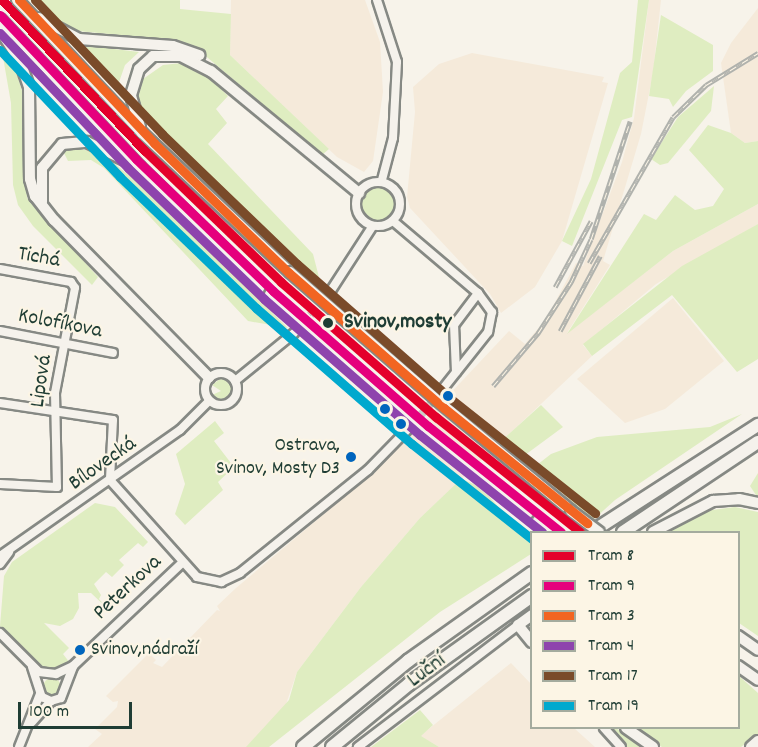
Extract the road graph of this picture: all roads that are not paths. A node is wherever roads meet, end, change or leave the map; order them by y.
1 (377, 0) edge
2 (19, 2) edge
3 (0, 19) edge
4 (0, 30) edge
5 (247, 100) junction
6 (142, 133) junction
7 (140, 167) junction
8 (382, 180) junction
9 (359, 193) junction
10 (42, 205) junction
11 (393, 221) junction
12 (372, 227) junction
13 (0, 269) edge
14 (72, 282) joint
15 (330, 292) tunnel mouth
16 (478, 293) junction
17 (0, 331) edge
18 (294, 333) tunnel mouth
19 (66, 343) junction
20 (113, 352) dead end
21 (456, 372) junction
22 (209, 378) junction
23 (235, 381) junction
24 (441, 391) tunnel mouth
25 (209, 401) junction
26 (0, 403) edge
27 (54, 413) junction
28 (758, 425) edge
29 (407, 430) tunnel mouth
30 (758, 442) edge
31 (110, 480) junction
32 (0, 484) edge
33 (758, 503) edge
34 (600, 530) edge
35 (553, 531) edge
36 (624, 531) edge
37 (655, 531) edge
38 (11, 550) junction
39 (0, 556) edge
40 (183, 562) junction
41 (0, 564) edge
42 (530, 574) edge
43 (530, 597) edge
44 (530, 616) edge
45 (518, 625) junction
46 (0, 633) edge
47 (740, 637) edge
48 (530, 641) edge
49 (758, 650) edge
50 (73, 666) junction
51 (32, 667) junction
52 (740, 668) edge
53 (46, 674) junction
54 (56, 674) junction
55 (755, 679) edge
56 (65, 682) junction
57 (39, 690) junction
58 (51, 701) junction
59 (30, 724) junction
60 (605, 729) edge
61 (627, 729) edge
62 (758, 741) edge
63 (19, 747) edge
64 (303, 747) edge
65 (332, 747) edge
66 (358, 747) edge
67 (621, 747) edge
68 (653, 747) edge
69 (751, 747) edge

1 - 8 street
2 - 5 main road
2 - 6 main road
3 - 7 main road
4 - 10 main road
5 - 6 main road
5 - 9 main road
6 - 34 main road, bridge
7 - 10 main road
7 - 35 main road, bridge
8 - 9 street
8 - 11 street
9 - 12 street
10 - 22 main road
11 - 12 street
11 - 16 street
12 - 15 street
13 - 14 street, Tichá
14 - 19 street, Lipová
16 - 21 street
16 - 21 street
17 - 19 street, Kolofíkova
18 - 23 street
19 - 20 street, Kolofíkova
19 - 27 street, Lipová
21 - 24 street
22 - 23 street
22 - 25 street
23 - 25 street
25 - 31 street, Bílovecká
26 - 27 street
27 - 31 street
27 - 32 street, Lipová
28 - 34 highway
29 - 40 street
30 - 36 highway
31 - 38 street, Bílovecká
31 - 40 street
33 - 37 main road
38 - 39 street
38 - 41 street
40 - 50 street, Peterkova
42 - 64 highway
43 - 65 highway
44 - 45 main road
45 - 48 main road
45 - 66 street, Luční
46 - 51 street
47 - 49 main road
50 - 54 street
50 - 56 street
51 - 53 street
51 - 57 street
52 - 55 main road
53 - 54 street
53 - 57 street
54 - 56 street
56 - 58 street
57 - 58 street
57 - 59 street
58 - 59 street
59 - 63 street
60 - 67 street
61 - 68 main road
62 - 69 main road

